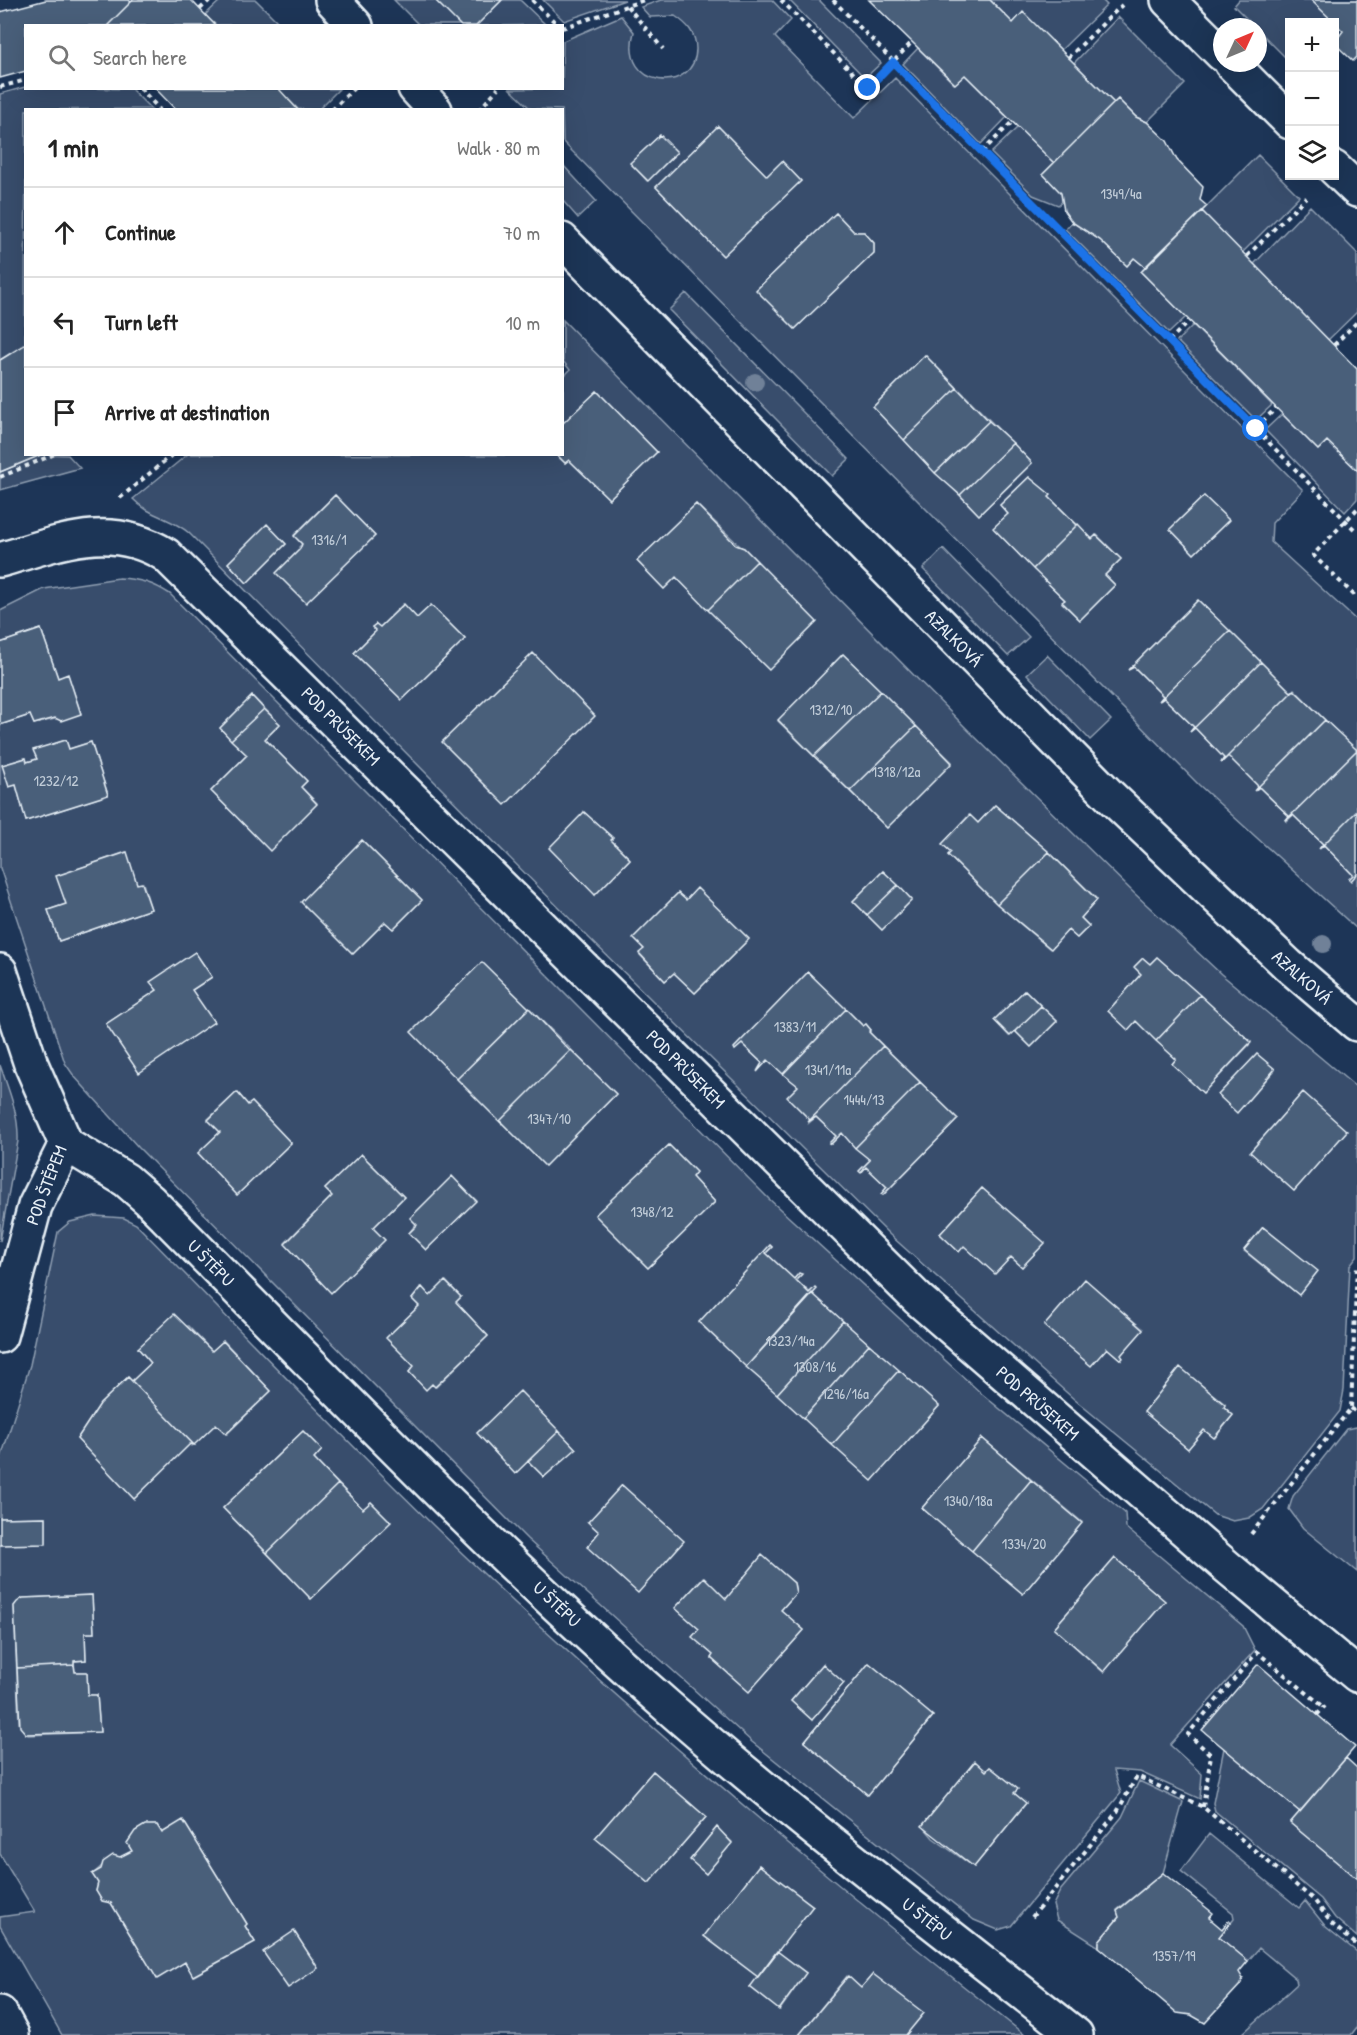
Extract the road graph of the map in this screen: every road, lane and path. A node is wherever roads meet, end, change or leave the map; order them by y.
1 (210, 0) edge
2 (332, 0) edge
3 (532, 0) edge
4 (644, 0) edge
5 (781, 0) edge
6 (833, 0) edge
7 (1168, 0) edge
8 (1122, 5) dead end
9 (627, 6) junction
10 (200, 9) dead end
11 (354, 24) edge
12 (557, 24) edge
13 (564, 27) edge
14 (912, 42) dead end
15 (1213, 45) edge
16 (663, 49) dead end
17 (1068, 58) dead end
18 (893, 62) junction
19 (1240, 72) edge
20 (24, 81) edge
21 (0, 87) edge
22 (142, 90) edge
23 (352, 90) edge
24 (417, 90) edge
25 (496, 90) edge
26 (158, 108) edge
27 (334, 108) edge
28 (433, 108) edge
29 (480, 108) edge
30 (1285, 117) edge
31 (1012, 122) dead end
32 (982, 152) junction
33 (1339, 172) edge
34 (1357, 190) edge
35 (1311, 193) dead end
36 (564, 242) edge
37 (1247, 256) dead end
38 (1189, 321) dead end
39 (1357, 322) edge
40 (1169, 341) junction
41 (1334, 345) dead end
42 (1276, 408) dead end
43 (1256, 429) junction
44 (50, 456) edge
45 (171, 456) edge
46 (0, 477) edge
47 (1357, 509) edge
48 (1346, 520) junction
49 (1357, 532) edge
50 (111, 536) junction
51 (0, 560) edge
52 (1357, 598) edge
53 (0, 971) edge
54 (1357, 1024) edge
55 (66, 1144) junction
56 (1357, 1265) edge
57 (0, 1336) edge
58 (1351, 1408) junction
59 (1357, 1413) edge
60 (1245, 1542) dead end
61 (1357, 1675) edge
62 (1324, 1707) dead end
63 (1203, 1807) junction
64 (1032, 1917) dead end
65 (1357, 1945) edge
66 (0, 2013) edge
67 (12, 2035) edge
68 (1076, 2035) edge

1 - 10 path
2 - 11 street
3 - 12 path
4 - 9 path
5 - 18 path
6 - 18 path
7 - 15 street
8 - 17 path
9 - 13 path
9 - 16 path
14 - 18 path
18 - 32 path
19 - 30 street
20 - 21 path
22 - 26 path
23 - 27 path
24 - 28 street
25 - 29 path
31 - 32 path
32 - 40 path
33 - 34 street
35 - 37 path
36 - 54 street, AZALKOVÁ
38 - 40 path
39 - 41 path
40 - 43 path
42 - 43 path
43 - 48 path
44 - 46 path
45 - 50 path
47 - 48 path
48 - 49 path
48 - 52 path
50 - 51 street, POD PRŮSEKEM
50 - 61 street, POD PRŮSEKEM
53 - 55 street, POD ŠTĚPEM
55 - 57 street, POD ŠTĚPEM
55 - 68 street, U ŠTĚPU
56 - 58 path
58 - 59 path
58 - 60 path
62 - 63 path
63 - 64 path
63 - 65 path
66 - 67 street

